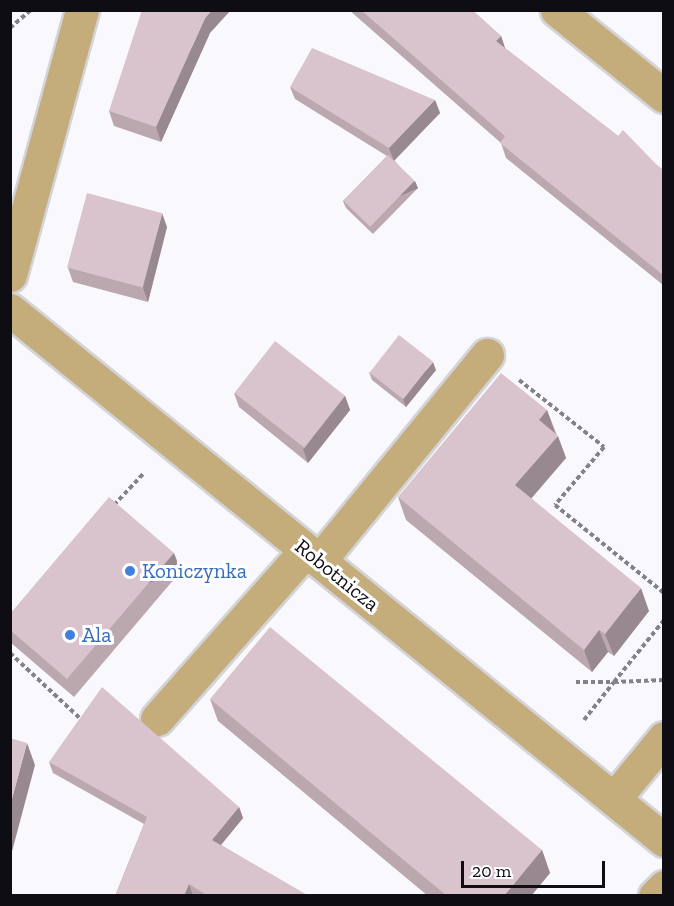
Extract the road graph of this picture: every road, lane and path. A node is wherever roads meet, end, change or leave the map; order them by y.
1 (31, 10) edge
2 (82, 10) edge
3 (557, 10) edge
4 (10, 28) edge
5 (663, 96) edge
6 (10, 276) edge
7 (10, 310) edge
8 (487, 355) joint
9 (144, 472) dead end
10 (111, 509) edge
11 (312, 556) junction
12 (663, 593) edge
13 (663, 621) edge
14 (10, 653) edge
15 (663, 680) edge
16 (576, 682) dead end
17 (614, 682) junction
18 (157, 719) dead end
19 (88, 725) edge
20 (577, 729) dead end
21 (663, 738) edge
22 (614, 799) junction
23 (663, 840) edge
24 (663, 887) edge
25 (655, 896) edge

1 - 4 path
2 - 6 street
3 - 5 street
7 - 11 street, Robotnicza
8 - 11 street
8 - 12 path
9 - 10 path
11 - 18 street
11 - 22 street, Robotnicza
13 - 17 path
14 - 19 path
15 - 17 path
16 - 17 path
17 - 20 path
21 - 22 street
22 - 23 street, Robotnicza
24 - 25 street

